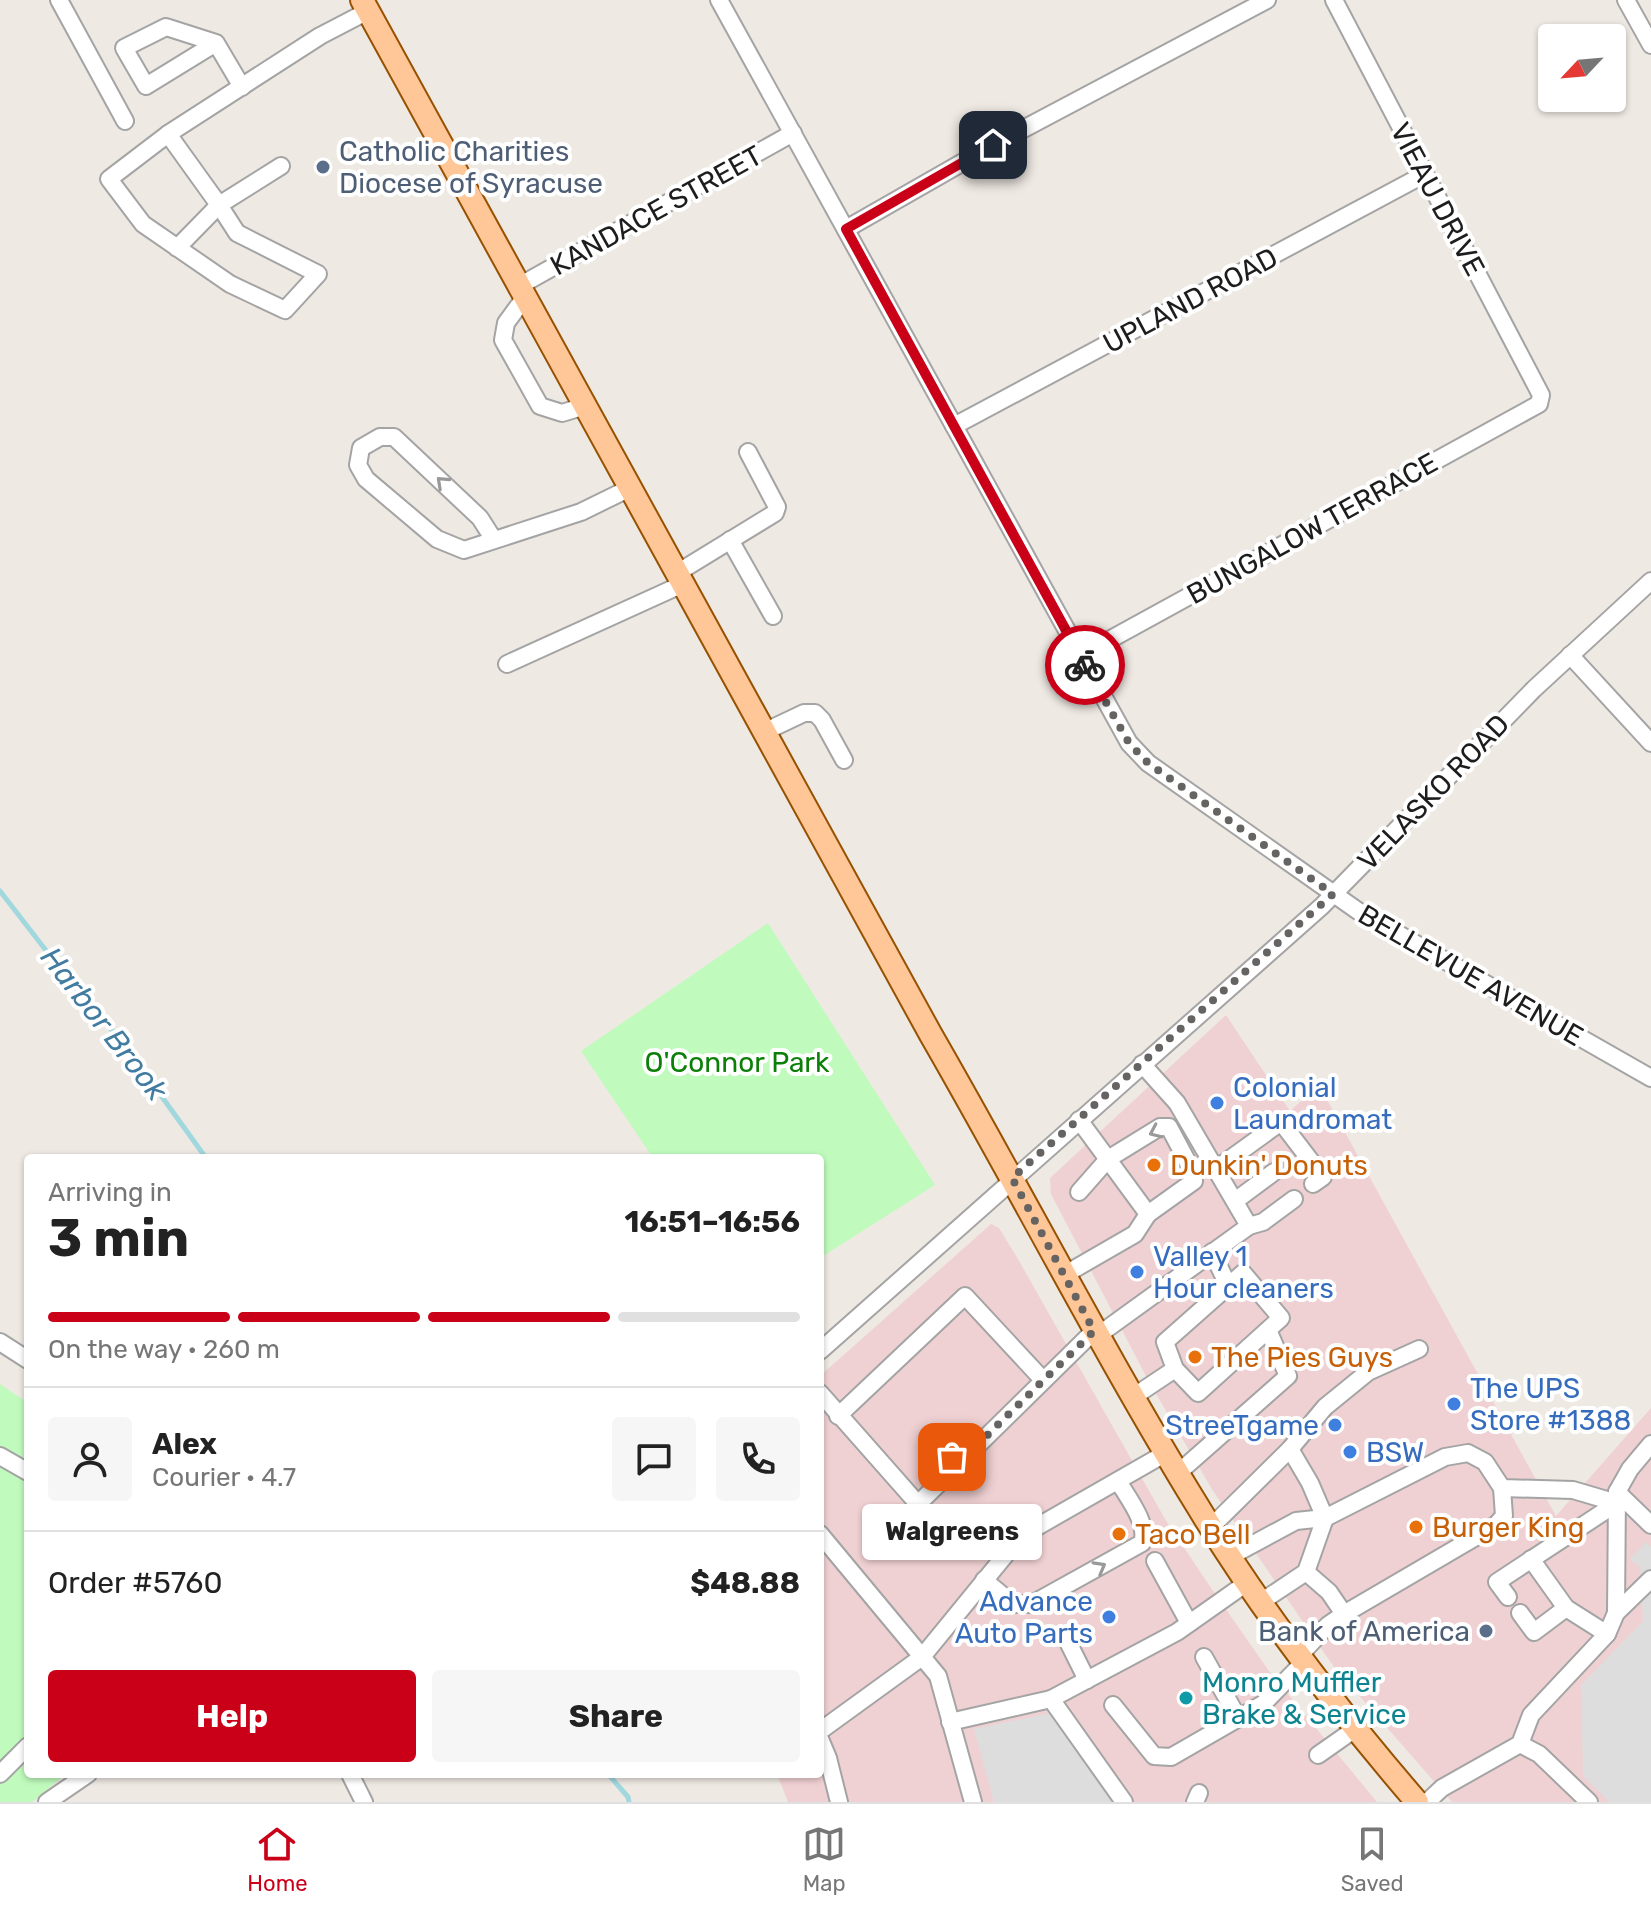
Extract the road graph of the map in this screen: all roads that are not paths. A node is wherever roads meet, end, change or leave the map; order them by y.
1 (59, 0) edge
2 (719, 0) edge
3 (1267, 0) edge
4 (1334, 0) edge
5 (1626, 0) edge
6 (365, 6) edge
7 (216, 43) junction
8 (1651, 45) edge
9 (242, 87) junction
10 (125, 121) dead end
11 (793, 133) junction
12 (168, 134) junction
13 (281, 166) dead end
14 (1425, 174) junction
15 (219, 205) junction
16 (846, 229) junction
17 (177, 248) junction
18 (522, 292) junction
19 (1541, 398) joint
20 (585, 406) junction
21 (954, 426) junction
22 (748, 452) dead end
23 (630, 488) junction
24 (494, 540) junction
25 (730, 540) junction
26 (680, 578) junction
27 (1651, 581) edge
28 (773, 616) dead end
29 (1570, 655) junction
30 (1080, 656) junction
31 (507, 664) dead end
32 (764, 732) junction
33 (1651, 743) edge
34 (844, 760) dead end
35 (1333, 894) junction
36 (1142, 1064) junction
37 (1651, 1078) edge
38 (1079, 1120) junction
39 (1108, 1159) junction
40 (1216, 1169) junction
41 (1274, 1172) tunnel mouth
42 (1012, 1178) junction
43 (1313, 1184) dead end
44 (1079, 1192) dead end
45 (1294, 1199) dead end
46 (1235, 1201) junction
47 (1148, 1214) junction
48 (1249, 1226) junction
49 (1212, 1252) junction
50 (1064, 1275) junction
51 (1228, 1285) junction
52 (1268, 1330) junction
53 (1095, 1333) junction
54 (0, 1342) edge
55 (824, 1347) edge
56 (1419, 1349) dead end
57 (24, 1357) edge
58 (1175, 1369) junction
59 (1043, 1380) junction
60 (1133, 1397) junction
61 (824, 1400) edge
62 (838, 1416) junction
63 (1651, 1444) edge
64 (1290, 1449) junction
65 (972, 1450) junction
66 (1166, 1453) junction
67 (0, 1456) edge
68 (952, 1457) tunnel mouth
69 (24, 1470) edge
70 (938, 1471) tunnel mouth
71 (1178, 1473) junction
72 (1118, 1481) junction
73 (1502, 1488) junction
74 (1617, 1498) junction
75 (923, 1499) junction
76 (1325, 1518) junction
77 (1651, 1525) edge
78 (1211, 1527) junction
79 (824, 1539) edge
80 (1231, 1556) junction
81 (1531, 1559) junction
82 (1155, 1561) dead end
83 (1306, 1572) junction
84 (1651, 1579) edge
85 (984, 1580) junction
86 (1248, 1582) junction
87 (1508, 1597) dead end
88 (1261, 1602) junction
89 (1566, 1608) junction
90 (1520, 1613) dead end
91 (1616, 1613) junction
92 (1344, 1614) junction
93 (1189, 1623) junction
94 (1064, 1634) dead end
95 (1607, 1634) junction
96 (922, 1657) junction
97 (1204, 1657) dead end
98 (1301, 1660) junction
99 (1087, 1680) junction
100 (1051, 1699) junction
101 (1113, 1705) dead end
102 (1238, 1718) junction
103 (950, 1722) junction
104 (824, 1728) edge
105 (1355, 1729) junction
106 (1520, 1744) junction
107 (824, 1748) edge
108 (24, 1750) edge
109 (1318, 1755) dead end
110 (0, 1774) edge
111 (82, 1778) edge
112 (352, 1778) edge
113 (47, 1802) edge
114 (364, 1802) edge
115 (839, 1802) edge
116 (973, 1802) edge
117 (1124, 1802) edge
118 (1417, 1802) edge
119 (1427, 1802) edge
120 (1589, 1802) edge

1 - 10 street
2 - 11 street, BELLEVUE AVENUE
3 - 16 street
4 - 14 street, VIEAU DRIVE
5 - 8 street
6 - 9 street
6 - 18 main road
7 - 7 street
7 - 9 street
9 - 12 street
11 - 16 street, BELLEVUE AVENUE
11 - 18 street, KANDACE STREET
12 - 15 street
12 - 17 street
13 - 15 street
14 - 19 street, VIEAU DRIVE
14 - 21 street, UPLAND ROAD
15 - 17 street
15 - 17 street
16 - 21 street, BELLEVUE AVENUE
18 - 20 main road
18 - 20 street
19 - 30 street, BUNGALOW TERRACE
20 - 23 main road
21 - 30 street, BELLEVUE AVENUE
22 - 25 street
23 - 24 street
23 - 26 main road
24 -> 24 street
25 - 26 street
25 - 28 street
26 - 31 street
26 - 32 main road
27 - 29 street, VELASKO ROAD
29 - 33 street
29 - 35 street, VELASKO ROAD
30 - 35 street, BELLEVUE AVENUE
32 - 34 street
32 - 42 main road
35 - 36 street, VELASKO ROAD
35 - 37 street, BELLEVUE AVENUE
36 - 38 street, VELASKO ROAD
36 - 40 street
38 - 39 street
38 - 42 street, VELASKO ROAD
39 - 44 street
39 - 47 street
47 -> 39 street
40 - 43 street
40 - 46 street
41 - 46 street
42 - 50 main road
42 - 55 street, VELASKO ROAD
45 - 48 street
46 - 48 street
47 - 50 street
48 - 49 street
49 - 51 street
49 - 53 street
50 - 53 main road
51 - 52 street
51 - 58 street
52 - 58 street
52 - 71 street
53 - 59 street
53 - 60 main road
54 - 57 street
56 - 64 street
58 - 60 street
59 - 62 street
59 - 65 street
60 - 66 main road
61 - 62 street
62 - 75 street
63 - 74 street
64 - 76 street
64 - 78 street
65 - 68 street
65 - 75 street
66 - 71 main road
66 - 72 street
67 - 69 street
70 - 75 street
71 - 78 main road
72 - 85 street
85 -> 72 street
73 - 74 street
73 - 76 street
73 - 92 street
74 - 77 street
74 - 81 street
74 - 91 street
76 - 80 street
76 - 83 street
78 - 80 main road
79 - 96 street
80 - 86 main road
81 - 87 street
81 - 89 street
82 - 93 street
83 - 88 street
83 - 92 street
84 - 91 street
85 - 96 street
86 - 88 main road
86 - 93 street
88 - 98 main road
89 - 90 street
89 - 95 street
91 - 95 street
92 - 98 street
93 - 99 street
94 - 99 street
95 - 106 street
96 - 103 street
96 - 104 street
97 - 102 street
98 - 102 street
98 - 105 main road
99 - 100 street
100 - 103 street
100 - 117 street
101 - 102 street
103 - 116 street
105 - 109 street
105 - 118 main road
106 - 119 street
106 - 120 street
107 - 115 street
108 - 110 street
111 - 113 street
112 - 114 street

